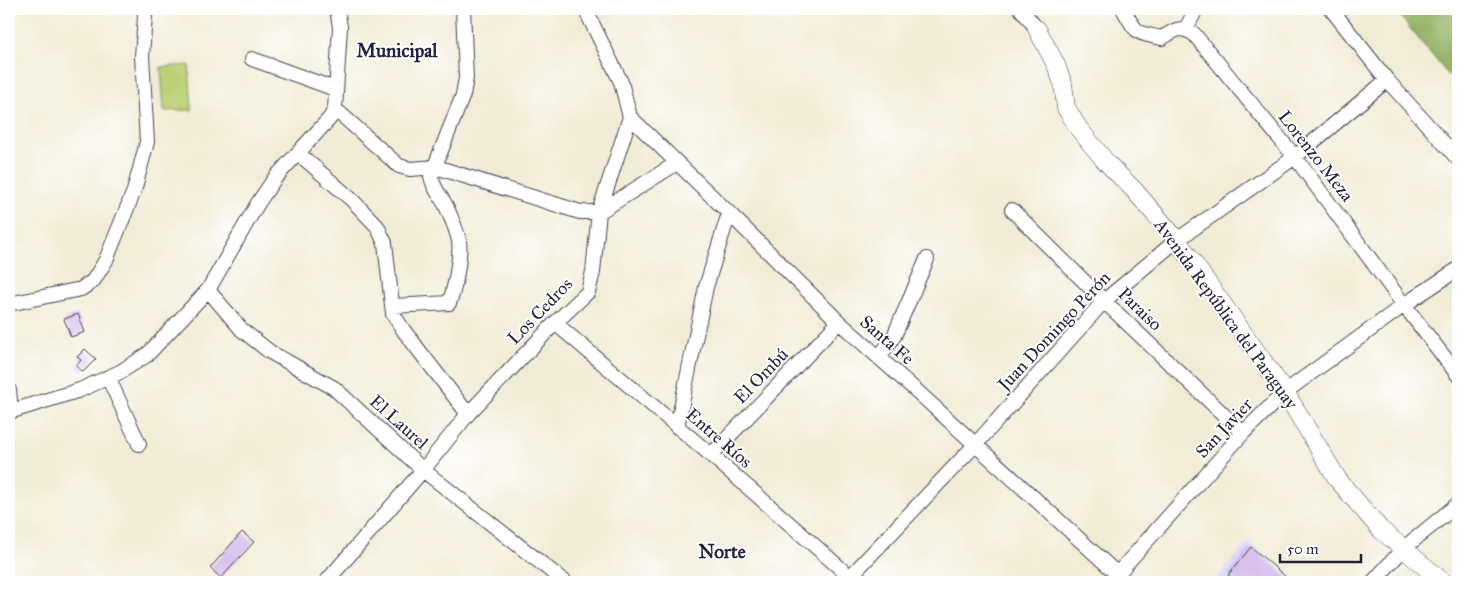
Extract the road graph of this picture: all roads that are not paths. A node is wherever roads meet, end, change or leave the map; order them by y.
1 (144, 9) edge
2 (336, 9) edge
3 (463, 9) edge
4 (585, 9) edge
5 (1021, 9) edge
6 (1123, 9) edge
7 (1196, 9) edge
8 (1331, 9) edge
9 (1036, 29) joint
10 (1186, 29) junction
11 (252, 59) dead end
12 (1387, 80) junction
13 (336, 88) junction
14 (335, 109) junction
15 (630, 118) junction
16 (298, 153) junction
17 (1295, 157) junction
18 (1458, 159) edge
19 (677, 164) junction
20 (436, 167) junction
21 (1012, 210) dead end
22 (599, 212) junction
23 (729, 213) junction
24 (1177, 240) junction
25 (927, 259) dead end
26 (1458, 269) edge
27 (208, 290) junction
28 (1104, 301) junction
29 (9, 304) edge
30 (1404, 305) junction
31 (392, 306) junction
32 (839, 322) junction
33 (555, 323) junction
34 (879, 358) junction
35 (1458, 375) edge
36 (108, 377) junction
37 (9, 390) edge
38 (1285, 392) junction
39 (10, 411) edge
40 (468, 414) junction
41 (677, 427) junction
42 (1243, 434) junction
43 (139, 444) dead end
44 (975, 444) junction
45 (711, 456) junction
46 (423, 470) junction
47 (1458, 504) edge
48 (1404, 548) junction
49 (1118, 579) edge
50 (850, 580) edge
51 (326, 582) edge
52 (565, 582) edge
53 (1373, 582) edge
54 (1443, 582) edge

1 - 29 street
2 - 13 street
3 - 20 street
4 - 15 street
5 - 9 street
6 - 10 street
7 - 10 street
8 - 12 street
9 - 24 main road, Avenida República del Paraguay
10 - 17 street, Lorenzo Meza
11 - 13 street
12 - 17 street, Juan Domingo Perón
12 - 18 street
13 - 14 street
14 - 16 street
14 - 20 street
15 - 19 street, Santa Fe
15 - 22 street, Los Cedros
16 - 27 street
16 - 31 street
17 - 24 street, Juan Domingo Perón
17 - 30 street, Lorenzo Meza
19 - 22 street
19 - 23 street, Santa Fe
20 - 22 street
20 - 31 street
21 - 28 street, Paraiso
22 - 33 street, Los Cedros
23 - 32 street, Santa Fe
23 - 41 street
24 - 28 street, Juan Domingo Perón
24 - 38 main road, Avenida República del Paraguay
25 - 34 street
26 - 30 street, San Javier
27 - 36 street
27 - 46 street, El Laurel
28 - 42 street, Paraiso
28 - 44 street, Juan Domingo Perón
30 - 35 street, Lorenzo Meza
30 - 38 street, San Javier
31 - 40 street
32 - 34 street, Santa Fe
32 - 45 street, El Ombú
33 - 40 street, Los Cedros
33 - 41 street, Entre Ríos
34 - 44 street, Santa Fe
36 - 39 street
36 - 43 street
37 - 39 street
38 - 42 street, San Javier
38 - 48 main road, Avenida República del Paraguay
40 - 46 street, Los Cedros
41 - 45 street, Entre Ríos
42 - 49 street, San Javier
44 - 49 street, Santa Fe
44 - 50 street, Juan Domingo Perón
45 - 50 street, Entre Ríos
46 - 51 street, Los Cedros
46 - 52 street, El Laurel
47 - 48 street
48 - 53 street
48 - 54 main road, Avenida República del Paraguay

